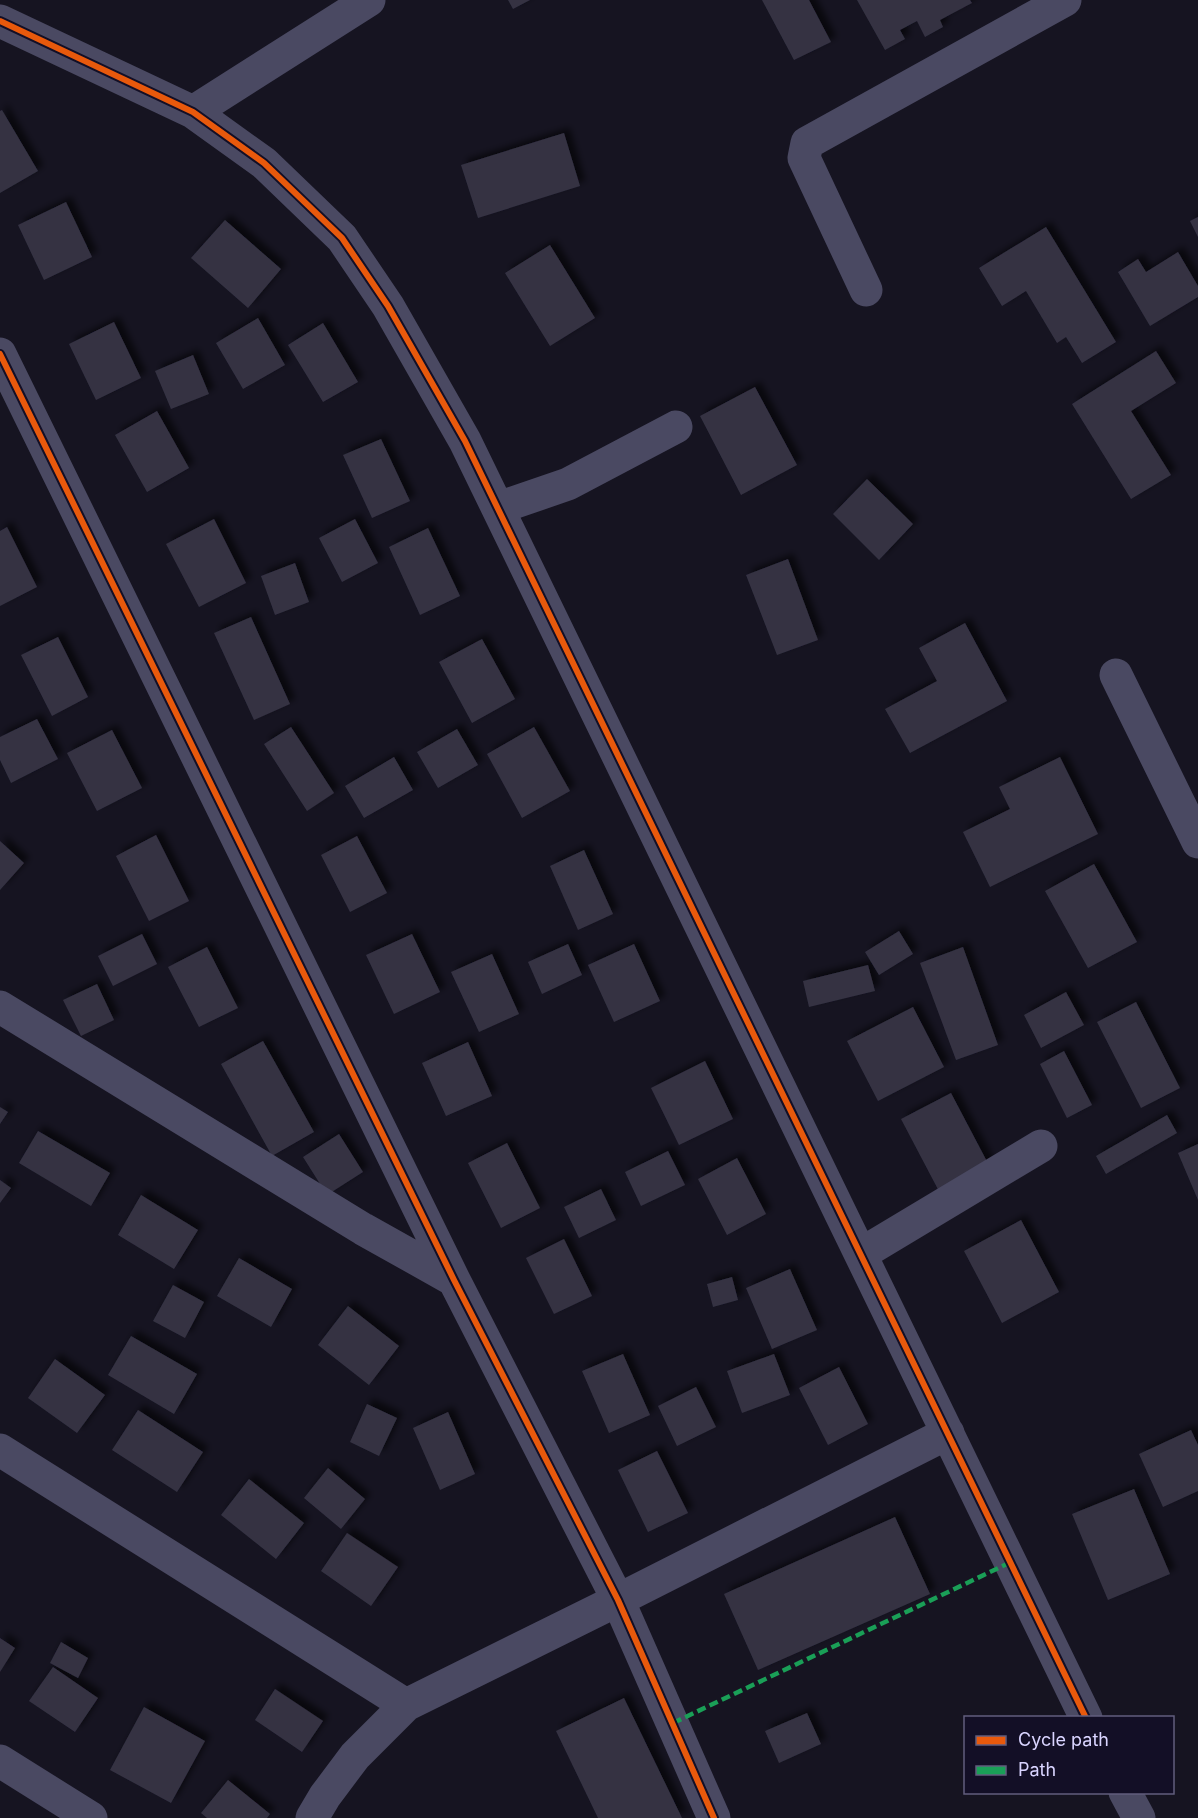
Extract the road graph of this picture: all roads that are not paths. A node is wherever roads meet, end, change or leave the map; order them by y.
1 (369, 0) edge
2 (1065, 0) edge
3 (0, 21) edge
4 (194, 112) junction
5 (866, 290) dead end
6 (0, 354) edge
7 (676, 427) dead end
8 (498, 508) junction
9 (1116, 675) dead end
10 (1198, 842) edge
11 (0, 1007) edge
12 (1041, 1146) dead end
13 (861, 1254) junction
14 (454, 1280) junction
15 (948, 1433) junction
16 (0, 1450) edge
17 (618, 1600) junction
18 (406, 1705) junction
19 (1085, 1716) edge
20 (0, 1761) edge
21 (1126, 1794) edge
22 (91, 1818) edge
23 (312, 1818) edge
24 (714, 1818) edge
25 (1139, 1818) edge

1 - 4 street
2 - 5 street
3 - 4 street
4 - 8 street
6 - 14 street
7 - 8 street
8 - 13 street
9 - 10 street
11 - 14 street
12 - 13 street
13 - 15 street
14 - 17 street
15 - 17 street
15 - 19 street
16 - 18 street
17 - 18 street
17 - 24 street
18 - 23 street
20 - 22 street
21 - 25 street

